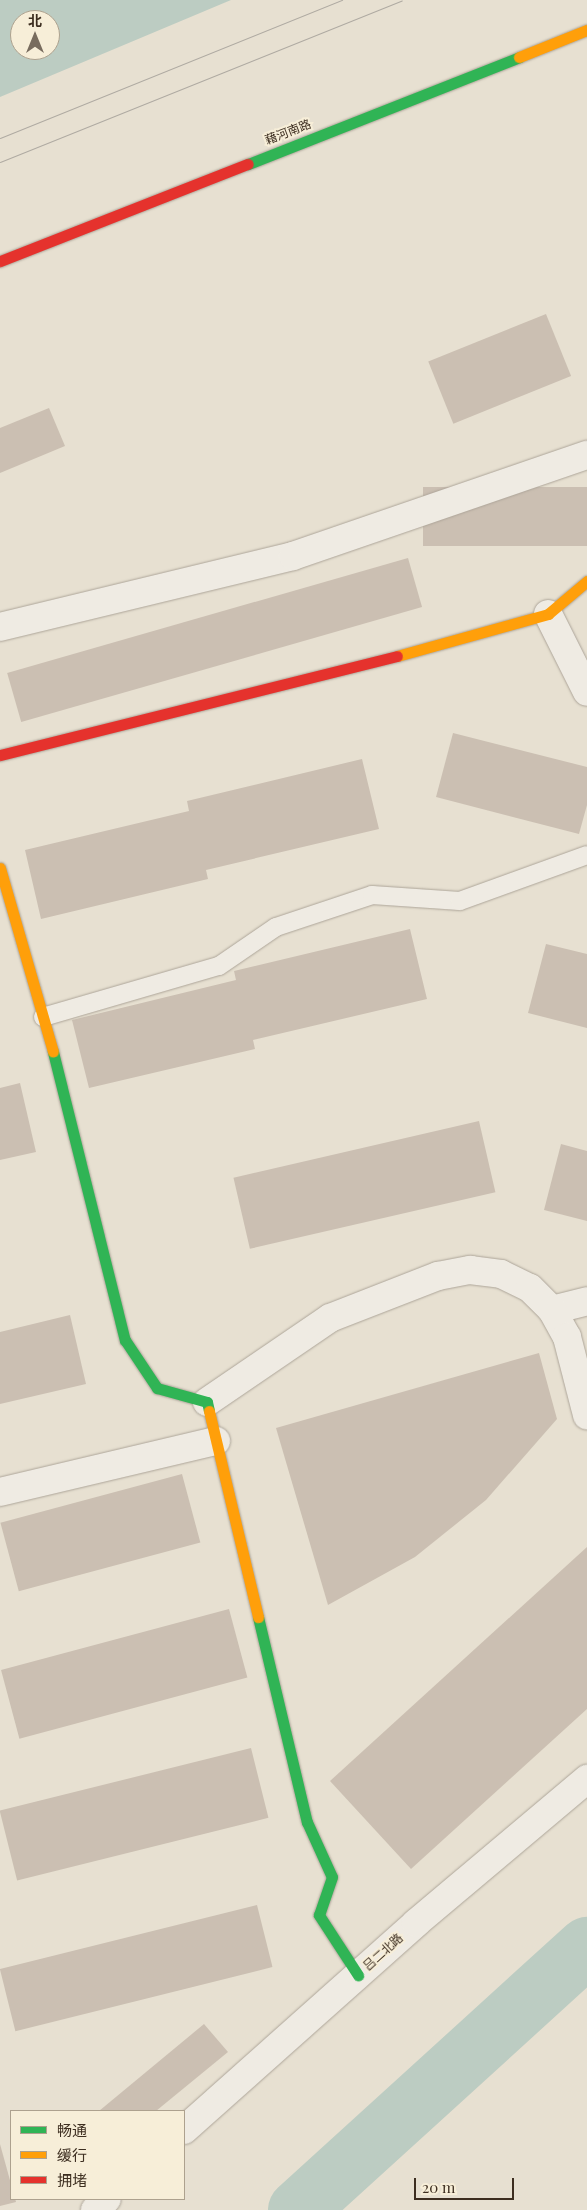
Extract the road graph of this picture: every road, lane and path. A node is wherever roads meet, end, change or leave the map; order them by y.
1 (587, 30) edge
2 (0, 261) edge
3 (587, 455) edge
4 (587, 581) edge
5 (548, 614) junction
6 (0, 627) edge
7 (587, 692) edge
8 (0, 755) edge
9 (587, 855) edge
10 (0, 868) edge
11 (43, 1016) junction
12 (587, 1301) edge
13 (552, 1310) junction
14 (207, 1402) junction
15 (587, 1415) edge
16 (216, 1442) junction
17 (0, 1492) edge
18 (587, 1779) edge
19 (358, 1975) junction
20 (185, 2129) edge
21 (106, 2200) edge
22 (94, 2210) edge

1 - 2 street, 藉河南路
3 - 6 street
4 - 5 street
5 - 7 street
5 - 8 street
9 - 11 lane
10 - 11 street
11 - 14 street
12 - 13 street
13 - 14 street
13 - 15 street
14 - 16 street
16 - 17 street
16 - 19 street
18 - 19 street, 吕二北路
19 - 20 street, 吕二北路
21 - 22 street

